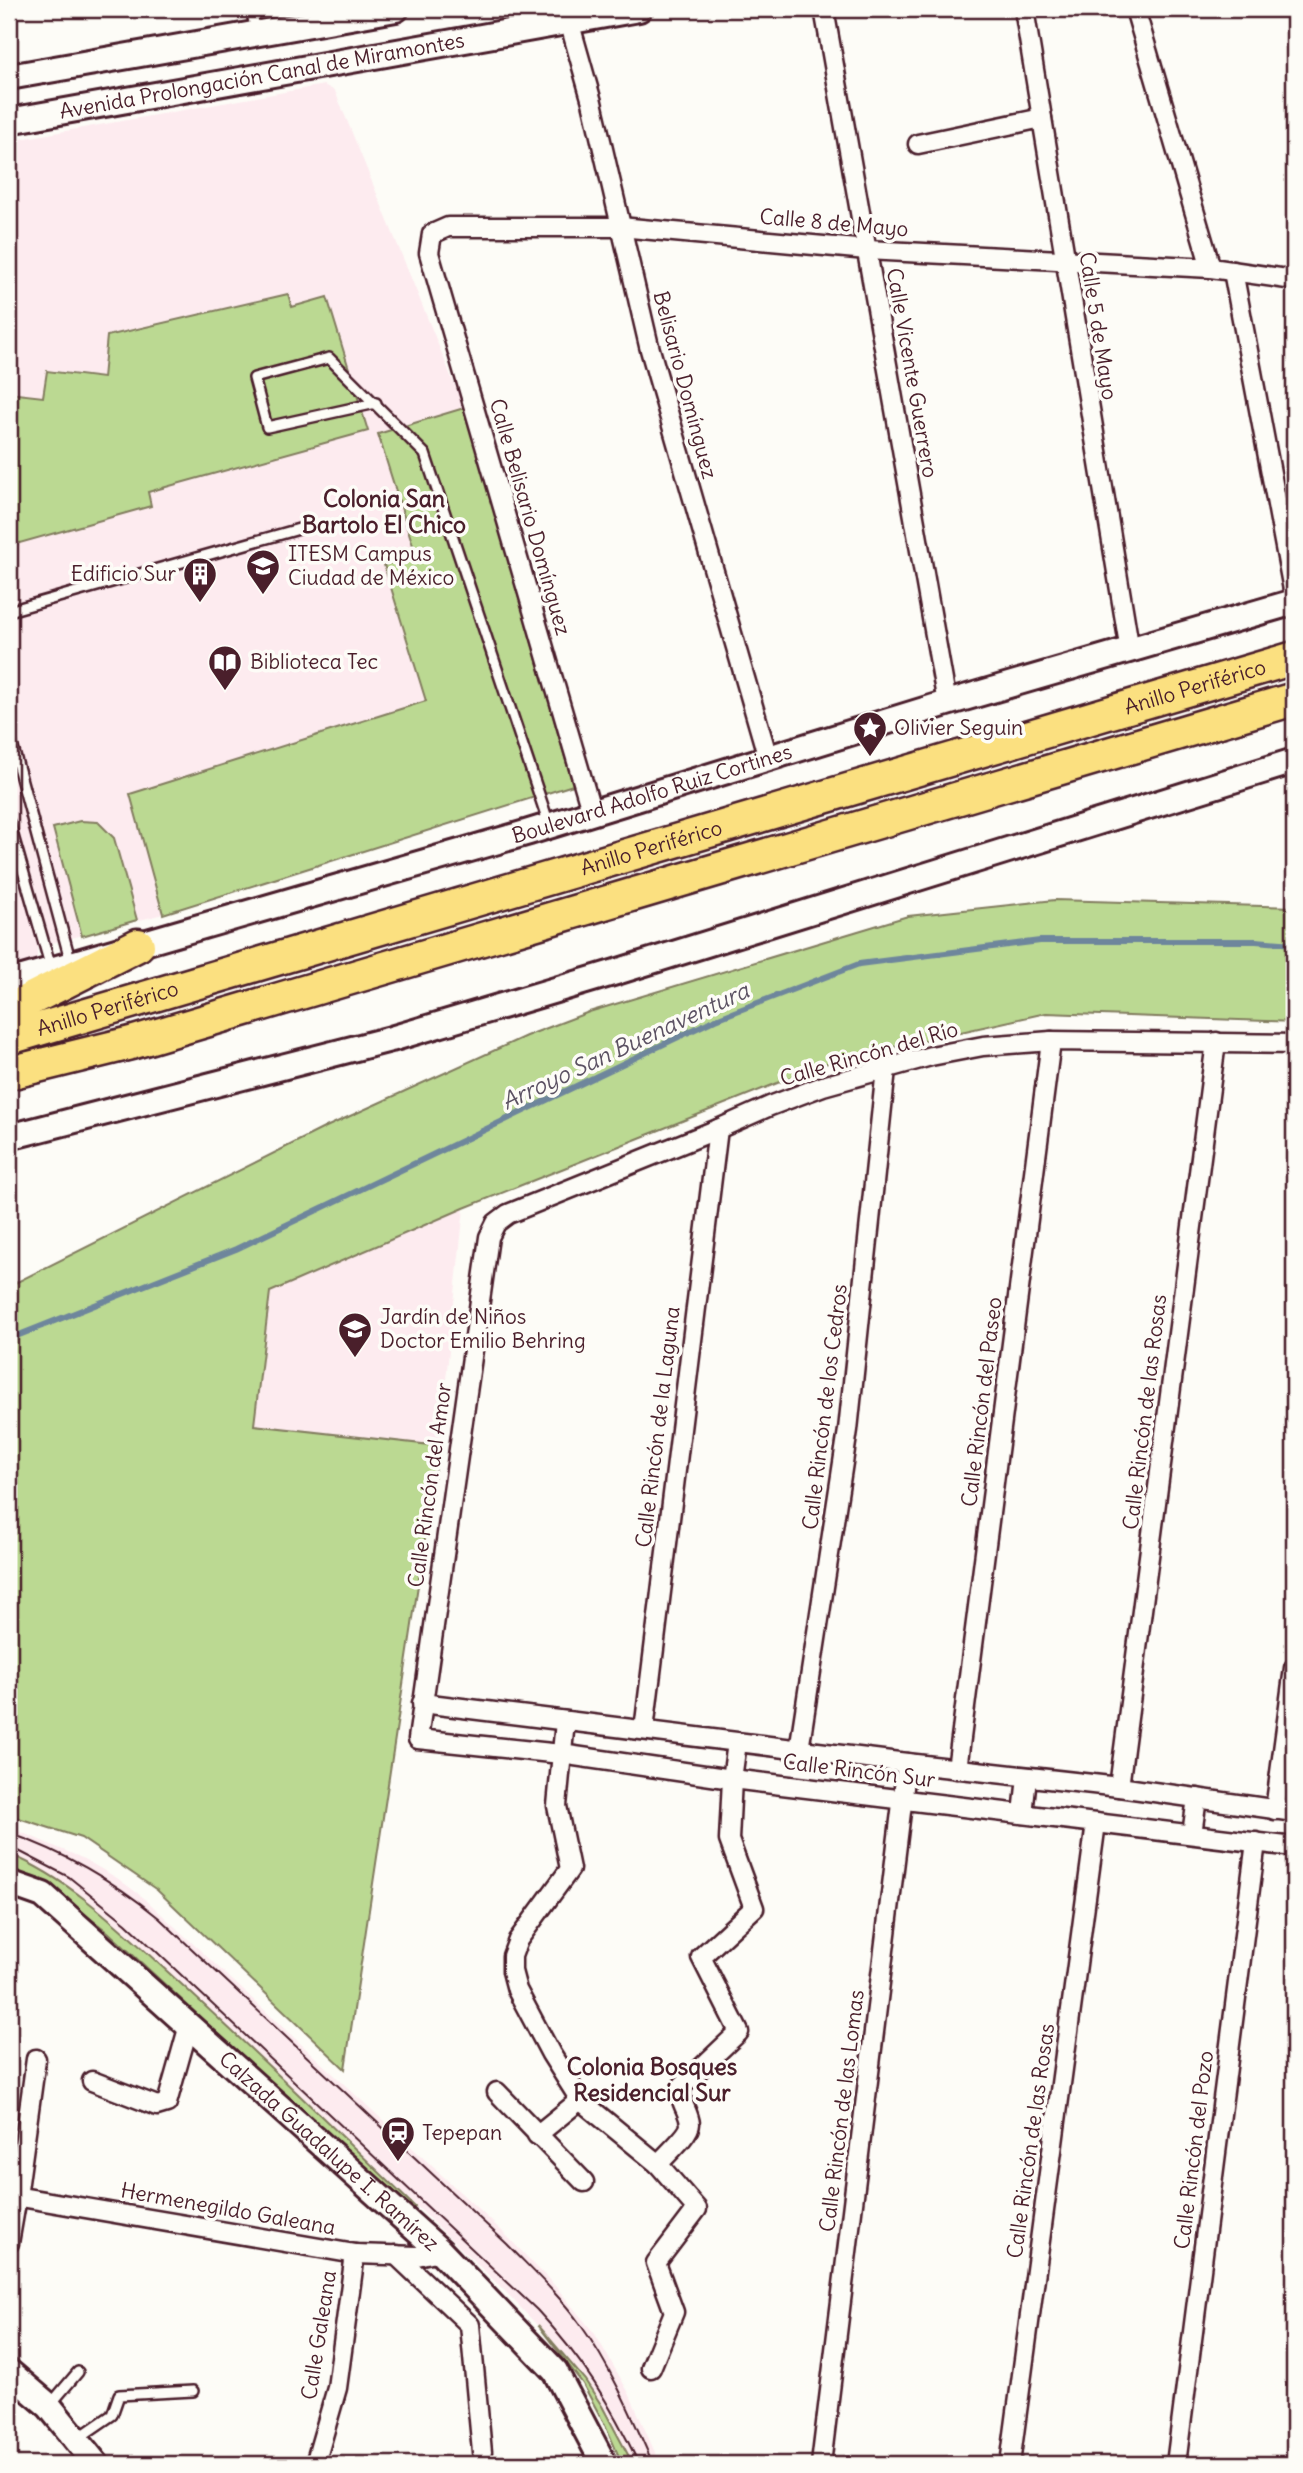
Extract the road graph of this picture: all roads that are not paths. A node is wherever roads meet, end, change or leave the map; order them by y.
1 (251, 9) edge
2 (396, 9) edge
3 (639, 9) edge
4 (824, 9) edge
5 (1024, 9) edge
6 (1135, 9) edge
7 (367, 11) edge
8 (569, 21) junction
9 (257, 34) junction
10 (9, 77) edge
11 (1042, 118) junction
12 (9, 121) edge
13 (918, 144) dead end
14 (620, 227) junction
15 (432, 234) joint
16 (867, 250) junction
17 (1064, 259) junction
18 (1211, 268) junction
19 (1233, 271) junction
20 (1294, 280) edge
21 (376, 403) junction
22 (306, 527) dead end
23 (1294, 595) edge
24 (1294, 603) edge
25 (9, 611) edge
26 (1294, 644) edge
27 (1129, 651) junction
28 (1294, 658) edge
29 (1235, 676) junction
30 (1294, 699) edge
31 (947, 703) junction
32 (1294, 722) edge
33 (9, 733) edge
34 (1156, 740) junction
35 (768, 758) junction
36 (1294, 761) edge
37 (592, 813) junction
38 (9, 822) edge
39 (550, 826) junction
40 (138, 945) junction
41 (61, 967) junction
42 (9, 982) edge
43 (9, 1010) edge
44 (9, 1038) edge
45 (1051, 1041) junction
46 (1216, 1042) junction
47 (1294, 1044) edge
48 (886, 1069) junction
49 (9, 1073) edge
50 (718, 1129) junction
51 (9, 1138) edge
52 (489, 1237) joint
53 (1294, 1668) edge
54 (422, 1703) junction
55 (565, 1721) junction
56 (644, 1730) junction
57 (418, 1739) joint
58 (737, 1743) junction
59 (799, 1750) junction
60 (561, 1754) junction
61 (907, 1763) junction
62 (957, 1769) junction
63 (1027, 1777) junction
64 (732, 1779) junction
65 (1119, 1787) junction
66 (1197, 1798) junction
67 (903, 1800) junction
68 (1275, 1810) junction
69 (1294, 1812) edge
70 (1023, 1814) junction
71 (1096, 1823) junction
72 (1192, 1834) junction
73 (1256, 1842) junction
74 (1294, 1847) edge
75 (9, 1883) edge
76 (189, 2025) junction
77 (36, 2059) dead end
78 (92, 2081) dead end
79 (497, 2092) dead end
80 (580, 2100) junction
81 (537, 2135) junction
82 (658, 2164) junction
83 (584, 2182) dead end
84 (13, 2196) edge
85 (9, 2243) edge
86 (440, 2251) junction
87 (355, 2254) junction
88 (396, 2255) junction
89 (651, 2368) dead end
90 (9, 2372) edge
91 (78, 2372) dead end
92 (193, 2391) dead end
93 (49, 2406) junction
94 (76, 2440) junction
95 (482, 2452) dead end
96 (96, 2464) edge
97 (315, 2464) edge
98 (604, 2464) edge
99 (821, 2464) edge
100 (1010, 2464) edge
101 (1176, 2464) edge

1 - 9 lane
2 - 7 main road, Avenida Prolongación Canal de Miramontes
3 - 8 main road, Avenida Prolongación Canal de Miramontes
4 - 16 street, Calle Vicente Guerrero
5 - 11 street, Calle 5 de Mayo
6 - 18 street
7 - 9 main road, Avenida Prolongación Canal de Miramontes
8 - 12 main road, Avenida Prolongación Canal de Miramontes
8 - 14 street, Belisario Domínguez
9 - 10 main road, Avenida Prolongación Canal de Miramontes
11 - 13 street
11 - 17 street, Calle 5 de Mayo
14 - 15 street, Calle 8 de Mayo
14 - 16 street, Calle 8 de Mayo
14 - 35 street, Belisario Domínguez
15 - 37 street, Calle Belisario Domínguez
16 - 17 street, Calle 8 de Mayo
16 - 31 street, Calle Vicente Guerrero
17 - 18 street, Calle 8 de Mayo
17 - 27 street, Calle 5 de Mayo
18 - 19 street, Calle 8 de Mayo
19 - 20 street, Calle 8 de Mayo
19 - 23 street
21 - 21 lane
21 - 39 lane
22 - 25 lane
24 - 27 main road, Boulevard Adolfo Ruiz Cortines
26 - 29 highway
27 - 31 main road, Boulevard Adolfo Ruiz Cortines
28 - 29 highway, Anillo Periférico
29 - 44 highway, Anillo Periférico
30 - 34 highway, Anillo Periférico
31 - 35 main road, Boulevard Adolfo Ruiz Cortines
32 - 34 highway
33 - 41 lane
34 - 49 highway, Anillo Periférico
35 - 37 main road, Boulevard Adolfo Ruiz Cortines
36 - 51 main road
37 - 39 main road, Boulevard Adolfo Ruiz Cortines
38 - 41 lane
39 - 40 main road, Boulevard Adolfo Ruiz Cortines
40 - 41 main road, Boulevard Adolfo Ruiz Cortines
40 - 43 highway
41 - 42 main road, Boulevard Adolfo Ruiz Cortines
45 - 46 street, Calle Rincón del Río
45 - 48 street, Calle Rincón del Río
45 - 62 street, Calle Rincón del Paseo
46 - 47 street, Calle Rincón del Río
46 - 65 street, Calle Rincón de las Rosas
48 - 50 street, Calle Rincón del Río
48 - 59 street, Calle Rincón de los Cedros
50 - 52 street, Calle Rincón del Río
50 - 56 street, Calle Rincón de la Laguna
52 - 54 street, Calle Rincón del Amor
53 - 68 street
54 - 55 street, Calle Rincón Sur
54 - 57 street, Calle Rincón del Amor
55 - 56 street, Calle Rincón Sur
55 - 60 street
56 - 58 street, Calle Rincón Sur
57 - 60 street, Calle Rincón Sur
58 - 59 street, Calle Rincón Sur
58 - 64 street
59 - 61 street, Calle Rincón Sur
60 - 64 street, Calle Rincón Sur
60 - 80 street
61 - 62 street, Calle Rincón Sur
61 - 67 street, Calle Rincón de las Lomas
62 - 63 street, Calle Rincón Sur
63 - 65 street, Calle Rincón Sur
63 - 70 street
64 - 67 street, Calle Rincón Sur
64 - 82 street
65 - 66 street, Calle Rincón Sur
66 - 68 street, Calle Rincón Sur
66 - 72 street
67 - 70 street, Calle Rincón Sur
67 - 99 street, Calle Rincón de las Lomas
68 - 69 street, Calle Rincón Sur
70 - 71 street, Calle Rincón Sur
71 - 72 street, Calle Rincón Sur
71 - 100 street, Calle Rincón de las Rosas
72 - 73 street, Calle Rincón Sur
73 - 74 street, Calle Rincón Sur
73 - 101 street, Calle Rincón del Pozo
75 - 76 main road, Calzada Guadalupe I. Ramírez
76 - 78 street
76 - 86 main road, Calzada Guadalupe I. Ramírez
77 - 84 street
79 - 81 street
80 - 81 street
80 - 82 street
81 - 83 street
82 - 89 street
84 - 85 street
84 - 87 street, Hermenegildo Galeana
86 - 88 street, Hermenegildo Galeana
86 - 98 main road, Calzada Guadalupe I. Ramírez
87 - 88 street, Hermenegildo Galeana
87 - 97 street, Calle Galeana
88 - 95 street
90 - 93 main road
91 - 93 lane
92 - 94 lane
93 - 94 main road
94 - 96 main road

